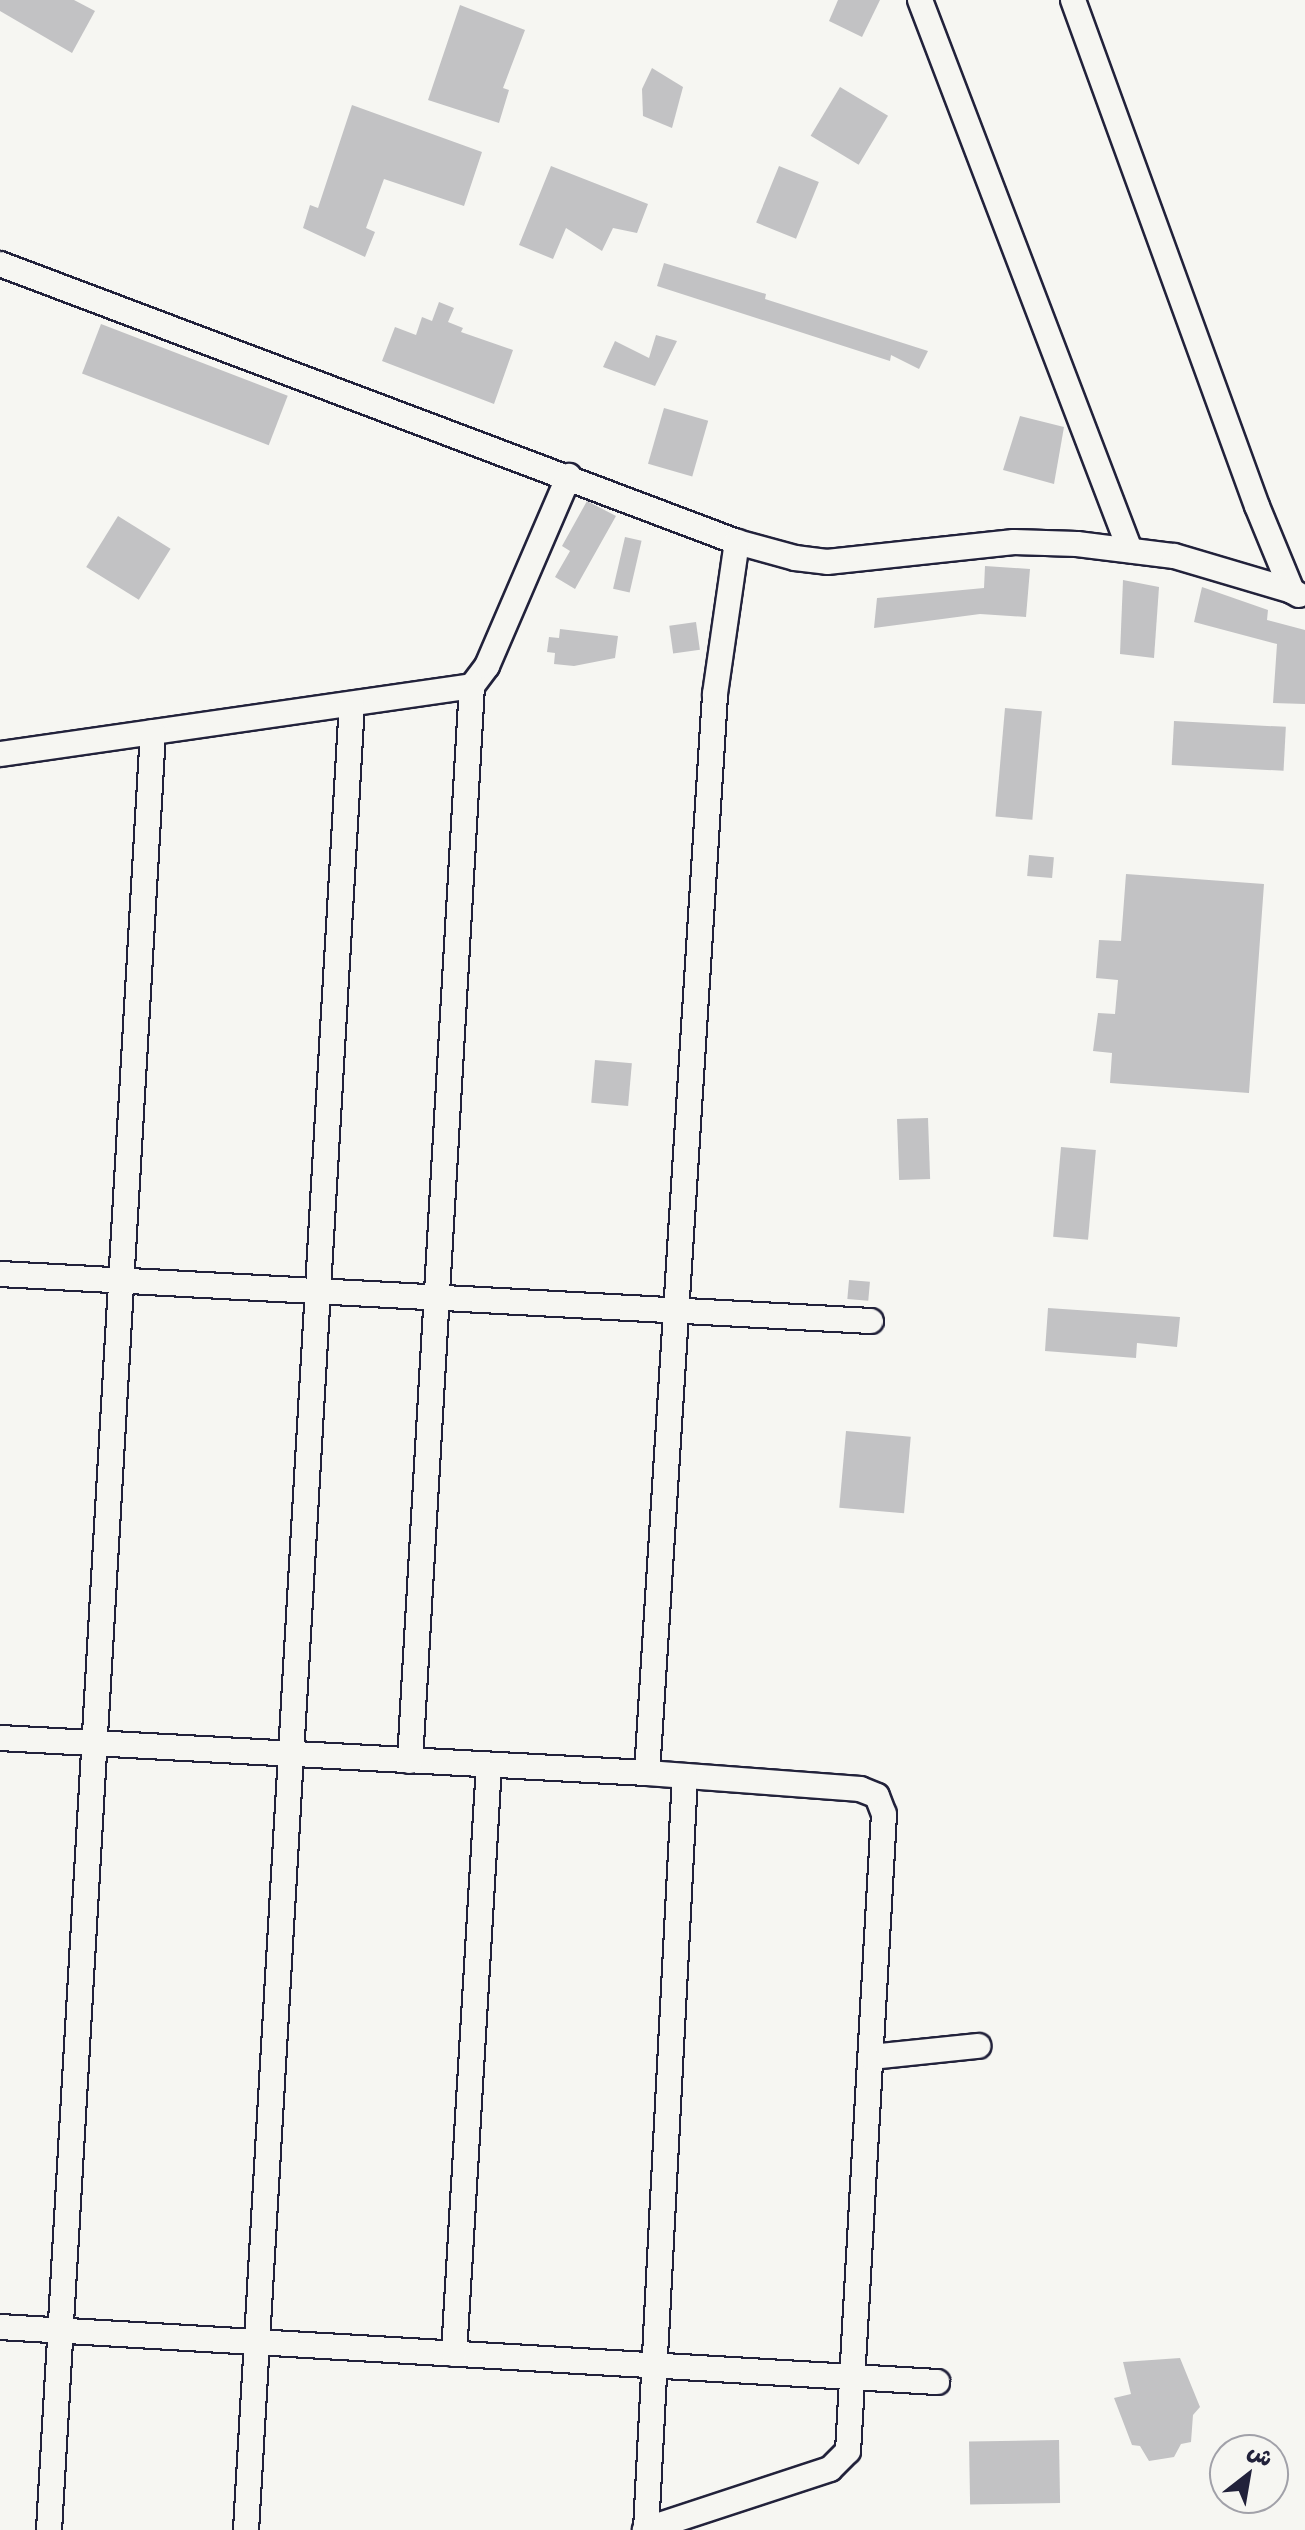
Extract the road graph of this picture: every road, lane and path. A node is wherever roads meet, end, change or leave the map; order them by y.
1 (920, 0) edge
2 (1073, 0) edge
3 (0, 264) edge
4 (569, 476) junction
5 (737, 542) junction
6 (1130, 550) junction
7 (1298, 595) edge
8 (472, 686) junction
9 (352, 705) junction
10 (153, 732) junction
11 (0, 754) edge
12 (0, 1274) edge
13 (119, 1281) junction
14 (319, 1292) junction
15 (438, 1298) junction
16 (676, 1311) junction
17 (871, 1321) dead end
18 (0, 1738) edge
19 (93, 1743) junction
20 (292, 1754) junction
21 (410, 1761) junction
22 (489, 1765) junction
23 (647, 1773) junction
24 (685, 1776) junction
25 (978, 2046) dead end
26 (871, 2057) junction
27 (0, 2327) edge
28 (60, 2330) junction
29 (258, 2342) junction
30 (454, 2354) junction
31 (654, 2365) junction
32 (854, 2377) junction
33 (937, 2382) dead end
34 (49, 2530) edge
35 (246, 2530) edge
36 (645, 2530) edge

1 - 6 street
2 - 7 street
3 - 4 street
4 - 5 street
4 - 8 street
5 - 6 street
5 - 16 street
6 - 7 street
8 - 9 street
8 - 15 street
9 - 10 street
9 - 14 street
10 - 11 street
10 - 13 street
12 - 13 street
13 - 14 street
13 - 19 street
14 - 15 street
14 - 20 street
15 - 16 street
15 - 21 street
16 - 17 street
16 - 23 street
18 - 19 street
19 - 20 street
19 - 28 street
20 - 21 street
20 - 29 street
21 - 22 street
22 - 23 street
22 - 30 street
23 - 24 street
24 - 26 street
24 - 31 street
25 - 26 street
26 - 32 street
27 - 28 street
28 - 29 street
28 - 34 street
29 - 30 street
29 - 35 street
30 - 31 street
31 - 32 street
31 - 36 street
32 - 33 street
32 - 36 street

